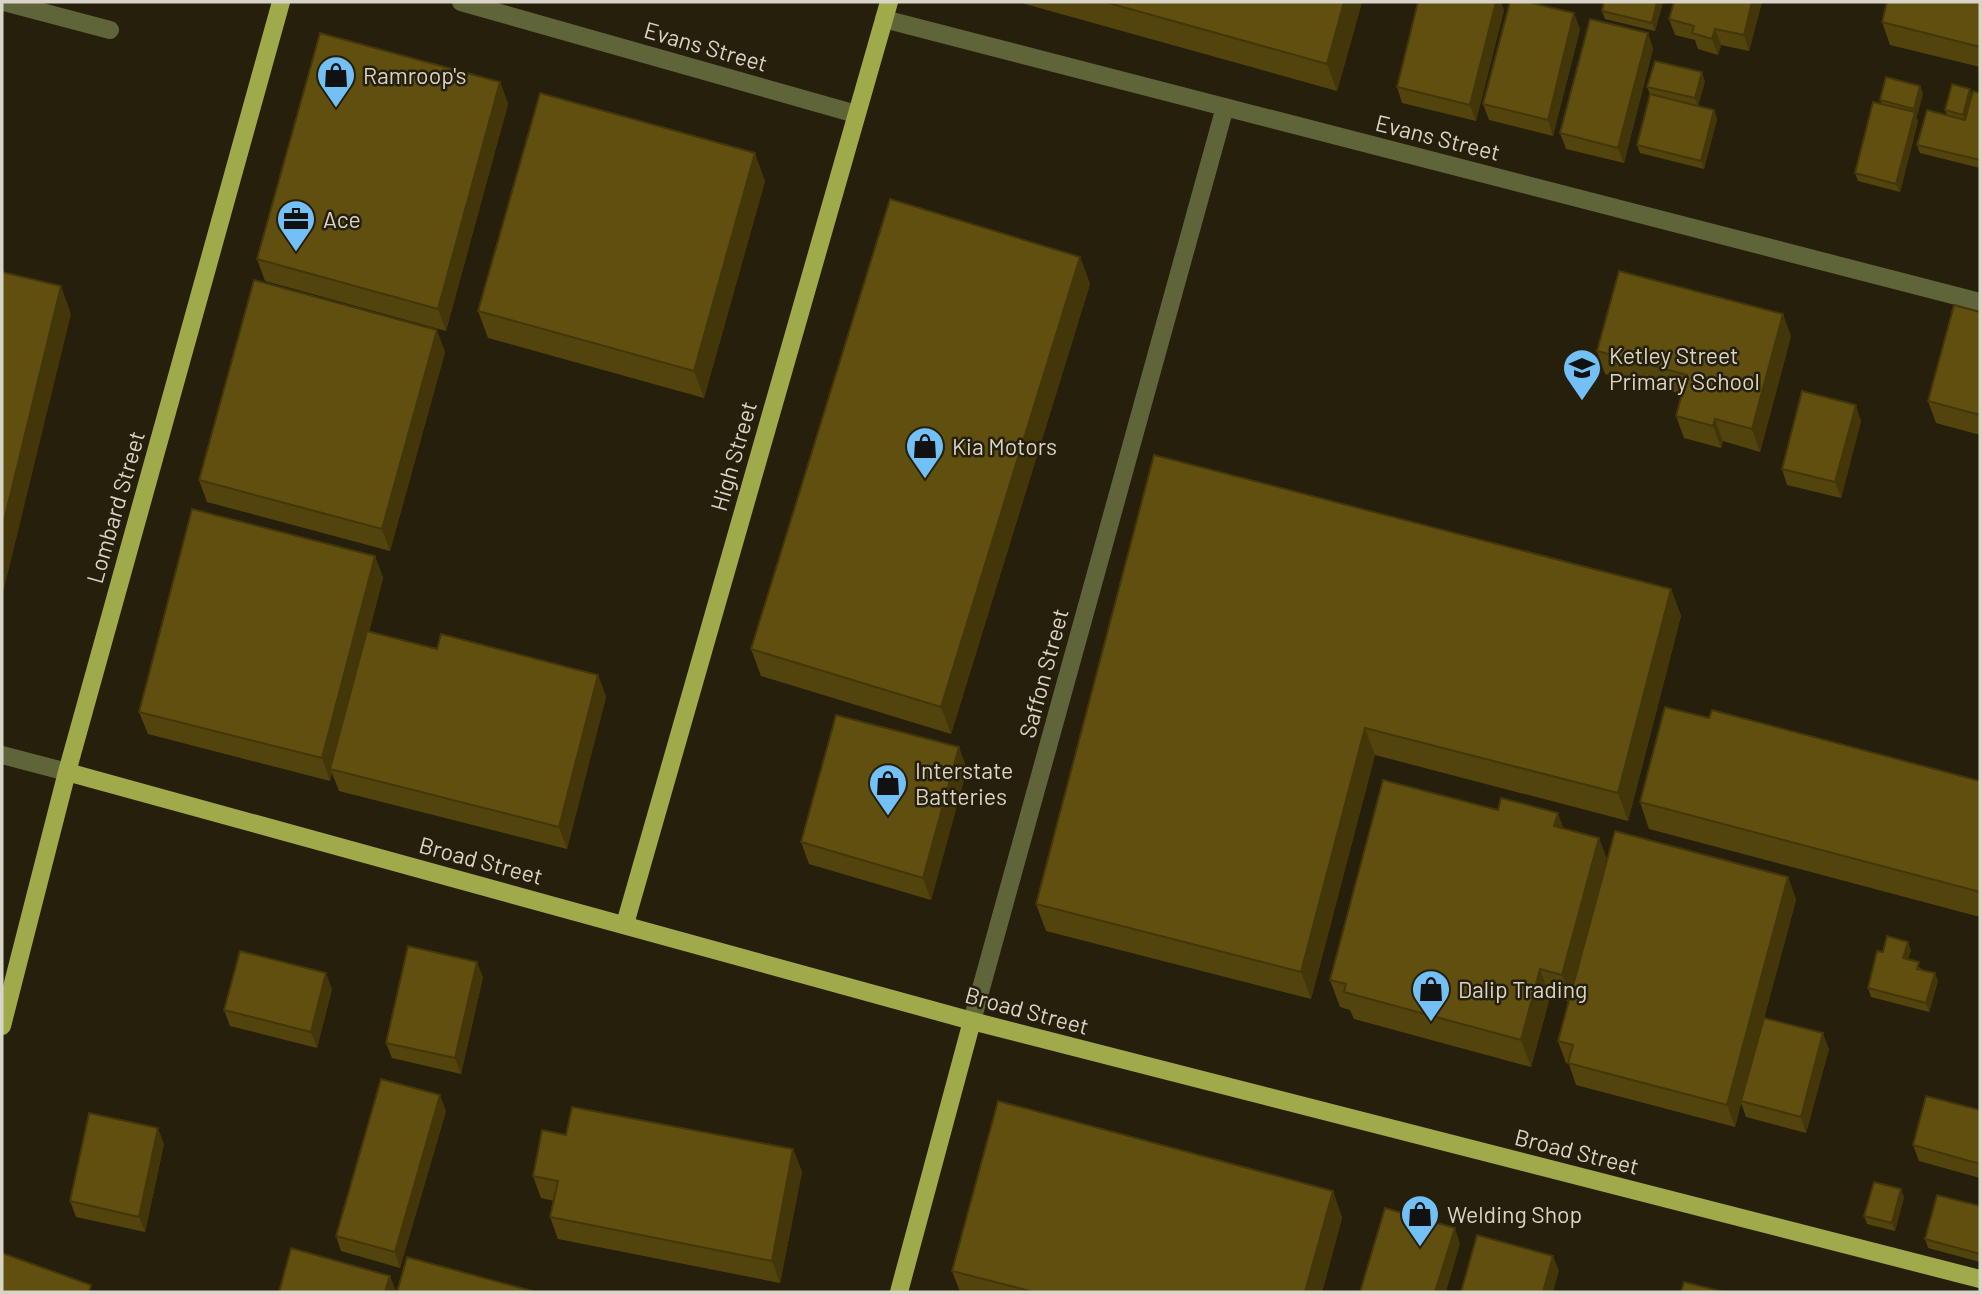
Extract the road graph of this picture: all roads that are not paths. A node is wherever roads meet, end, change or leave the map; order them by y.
1 (4, 2) edge
2 (281, 2) edge
3 (461, 2) edge
4 (887, 10) edge
5 (110, 30) dead end
6 (1224, 107) junction
7 (856, 114) junction
8 (1980, 302) edge
9 (2, 755) edge
10 (67, 772) junction
11 (625, 924) junction
12 (972, 1021) junction
13 (2, 1026) edge
14 (1980, 1279) edge
15 (899, 1292) edge

1 - 5 street
2 - 10 main road, Lombard Street
3 - 7 street, Evans Street
4 - 6 street, Evans Street
4 - 7 main road, High Street
6 - 8 street, Evans Street
6 - 12 street, Saffon Street
7 - 11 main road, High Street
9 - 10 street
10 - 11 main road, Broad Street
10 - 13 main road, Lombard Street
11 - 12 main road, Broad Street
12 - 14 main road, Broad Street
12 - 15 main road, Saffon Street

